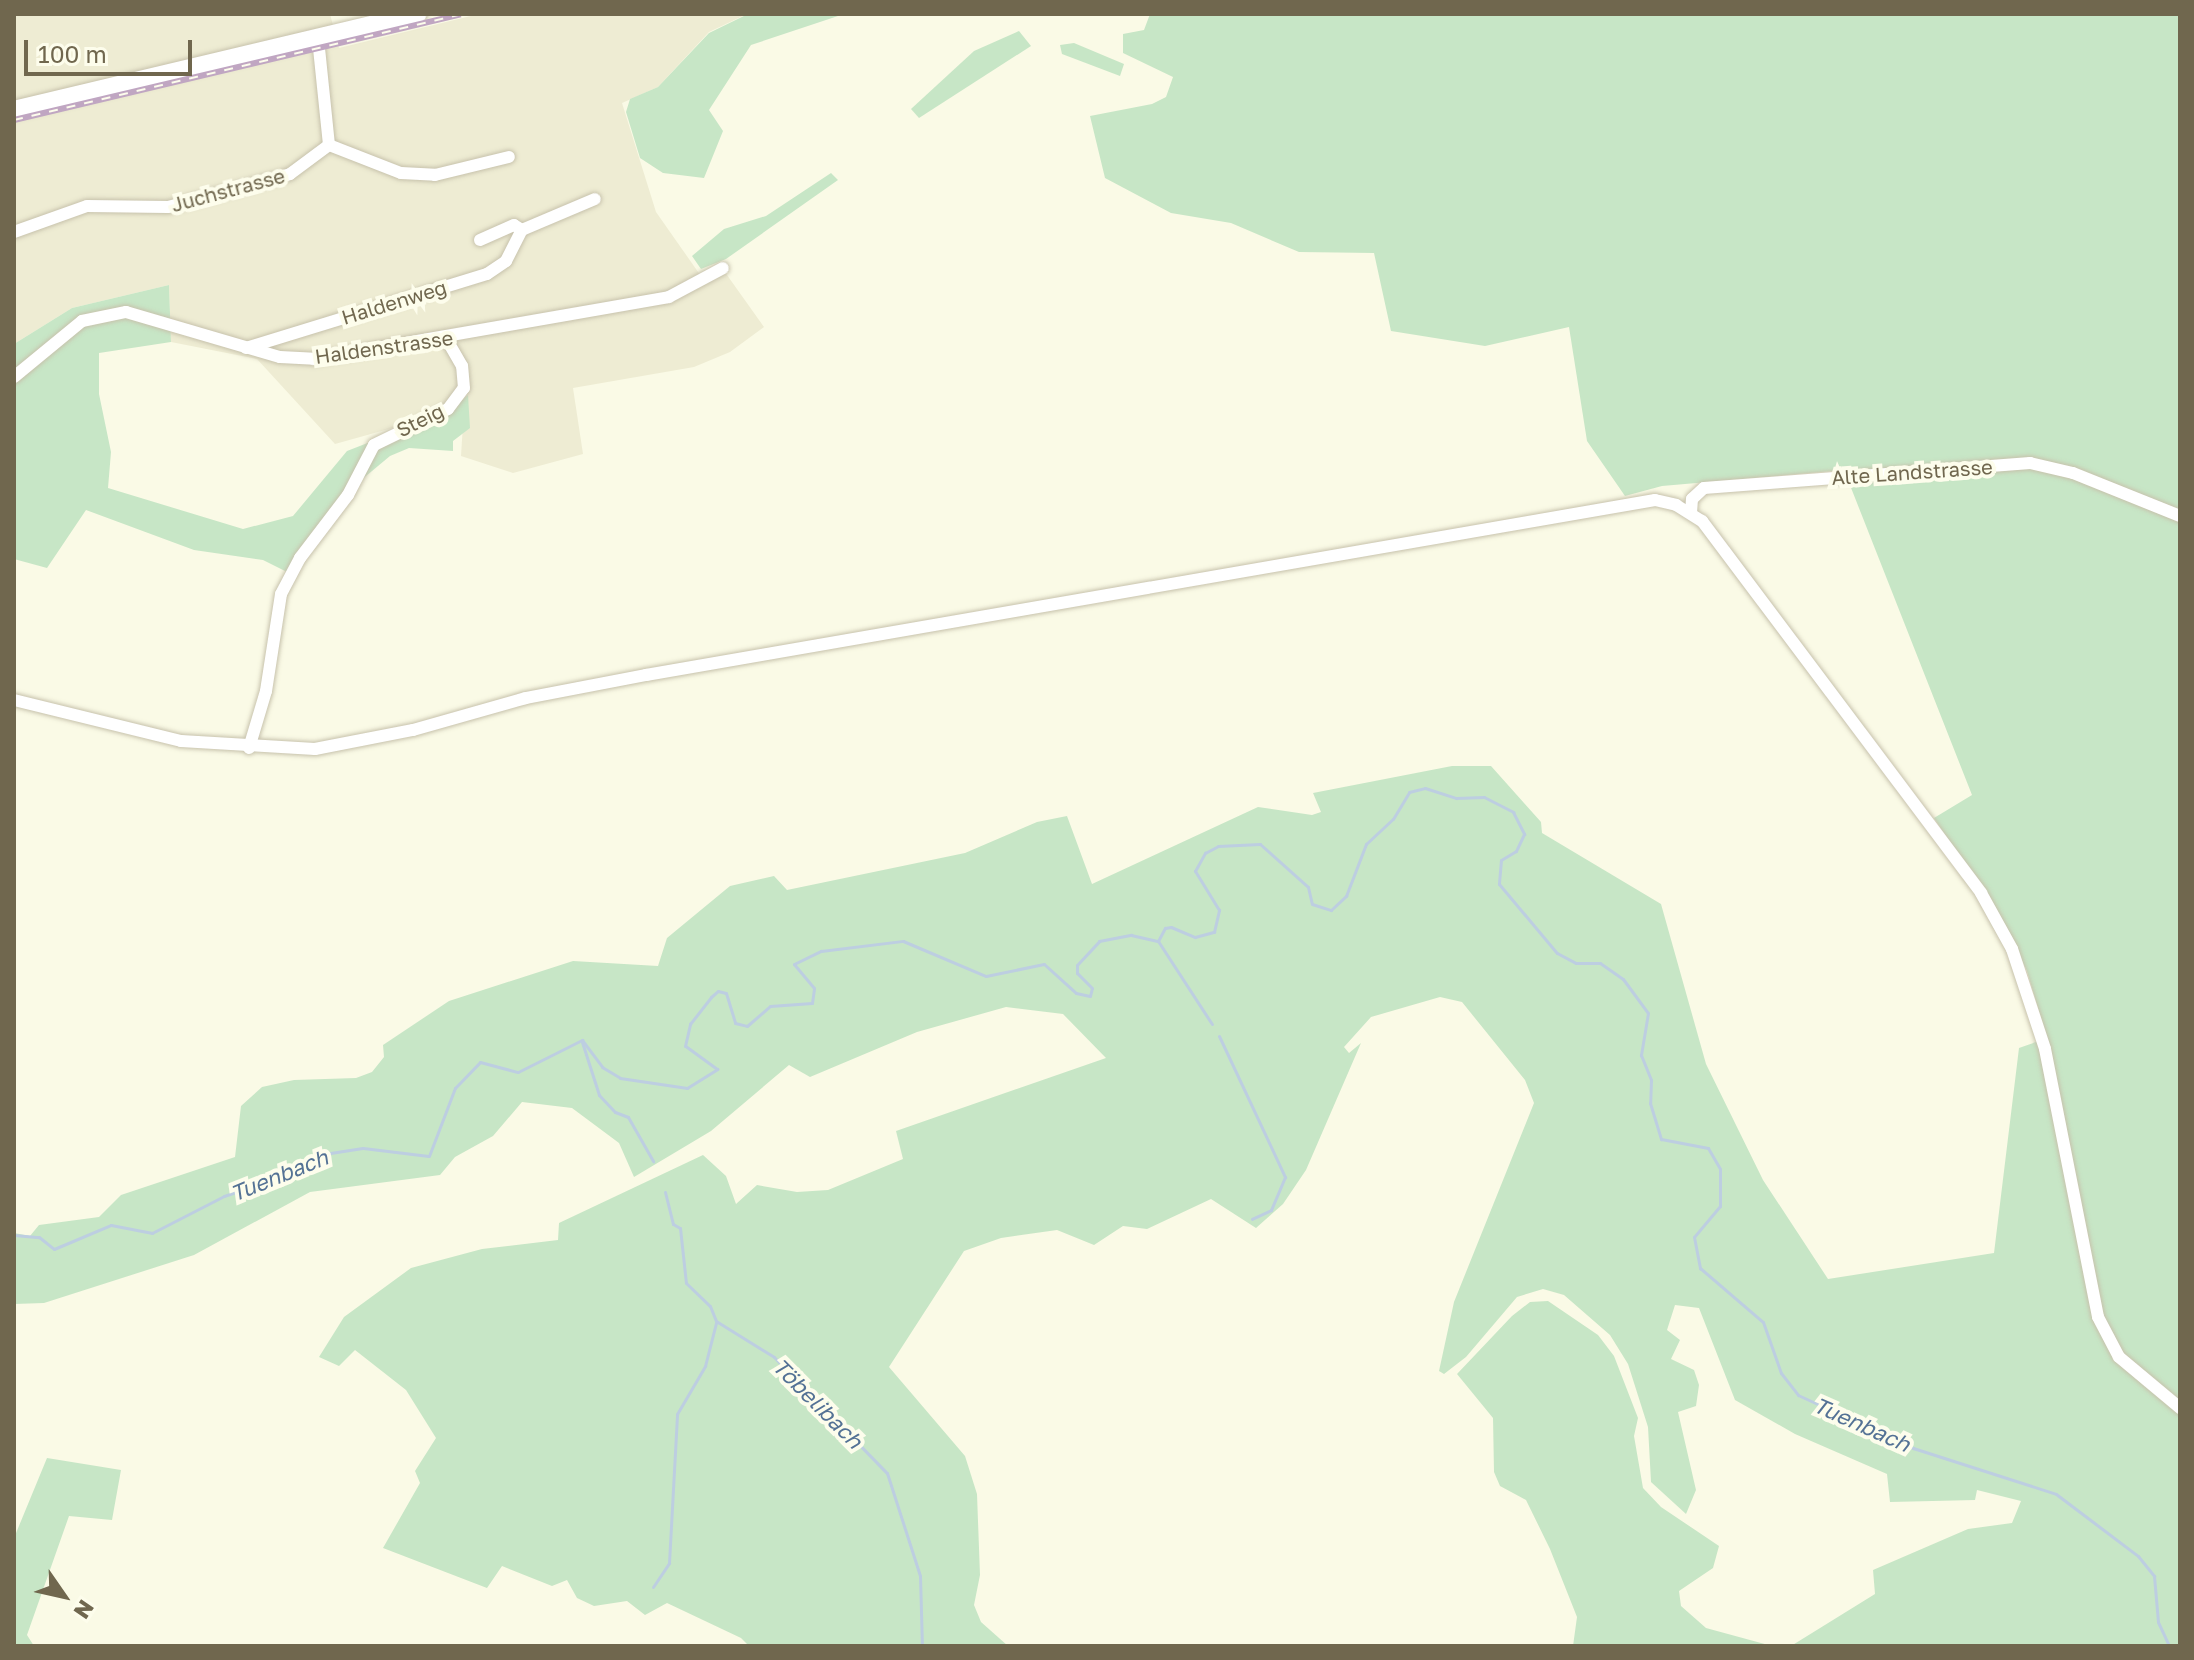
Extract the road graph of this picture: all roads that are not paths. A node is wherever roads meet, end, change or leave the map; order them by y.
1 (418, 14) edge
2 (318, 38) junction
3 (14, 110) edge
4 (329, 145) junction
5 (509, 157) dead end
6 (595, 199) dead end
7 (522, 230) junction
8 (14, 232) edge
9 (480, 240) dead end
10 (723, 268) dead end
11 (446, 338) junction
12 (246, 348) junction
13 (14, 377) edge
14 (1691, 513) junction
15 (2180, 516) edge
16 (14, 700) edge
17 (249, 748) junction
18 (2180, 1408) edge

1 - 2 main road
2 - 3 main road
2 - 4 street
4 - 5 street
4 - 8 street, Juchstrasse
6 - 7 street
7 - 9 street
7 - 12 street, Haldenweg
10 - 11 street, Haldenstrasse
11 - 12 street, Haldenstrasse
11 - 17 street, Steig
12 - 13 street, Haldenstrasse
14 - 15 street, Alte Landstrasse
14 - 17 street
14 - 18 street
16 - 17 street

